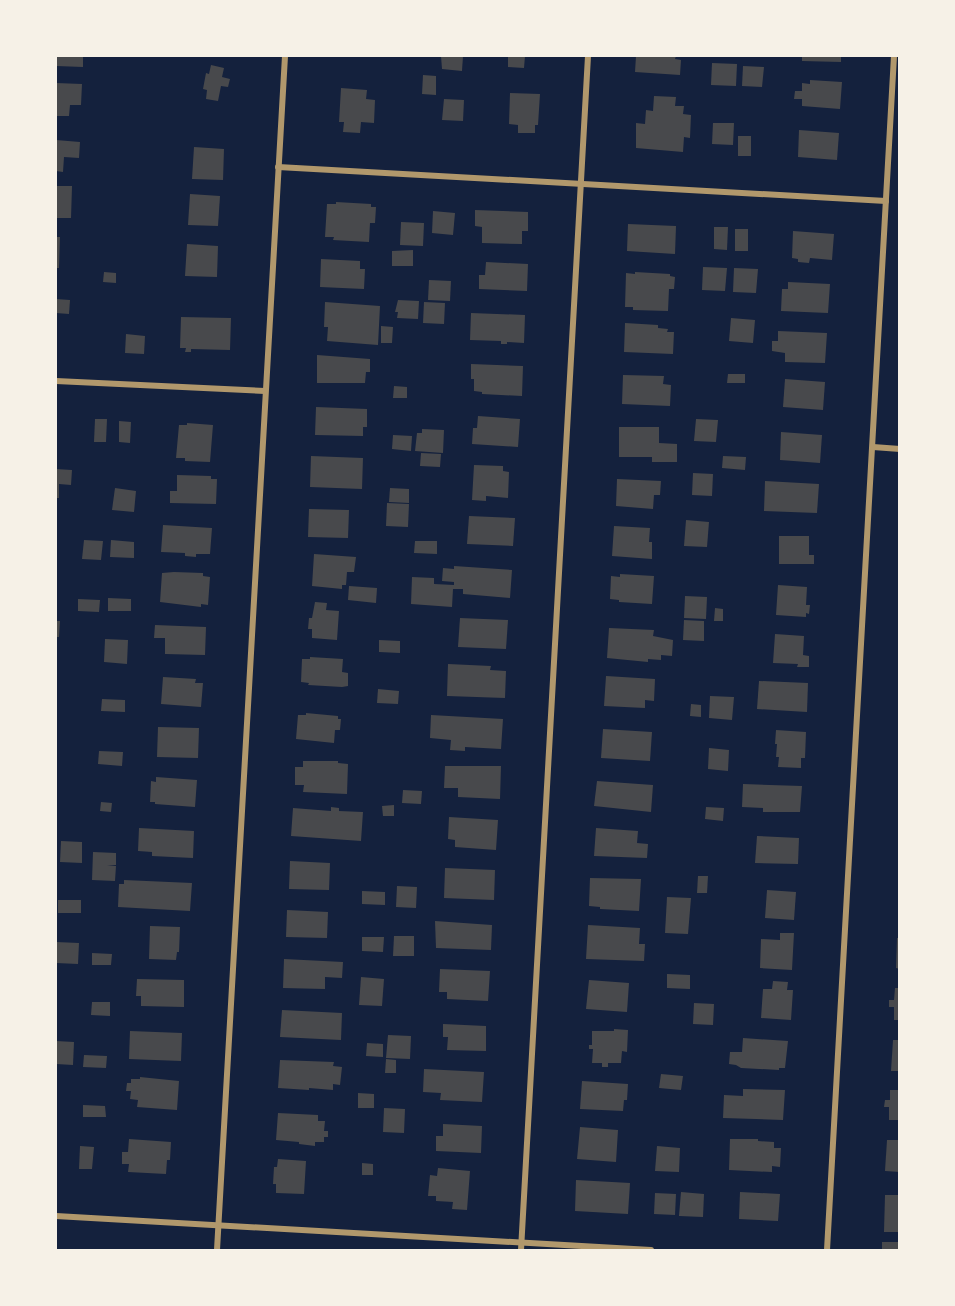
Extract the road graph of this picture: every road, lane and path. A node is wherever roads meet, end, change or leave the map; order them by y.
1 (285, 56) edge
2 (588, 56) edge
3 (894, 56) edge
4 (278, 167) junction
5 (581, 183) junction
6 (886, 201) junction
7 (56, 381) edge
8 (265, 391) junction
9 (873, 447) junction
10 (900, 448) edge
11 (56, 1216) edge
12 (218, 1226) junction
13 (522, 1247) edge
14 (216, 1251) edge
15 (651, 1251) edge
16 (827, 1251) edge

1 - 4 street
2 - 5 street
3 - 6 street
4 - 5 street
4 - 8 street
5 - 6 street
5 - 13 street
6 - 9 street
7 - 8 street
8 - 12 street
9 - 10 street
9 - 16 street
11 - 12 street
12 - 13 street
12 - 14 street
13 - 15 street

